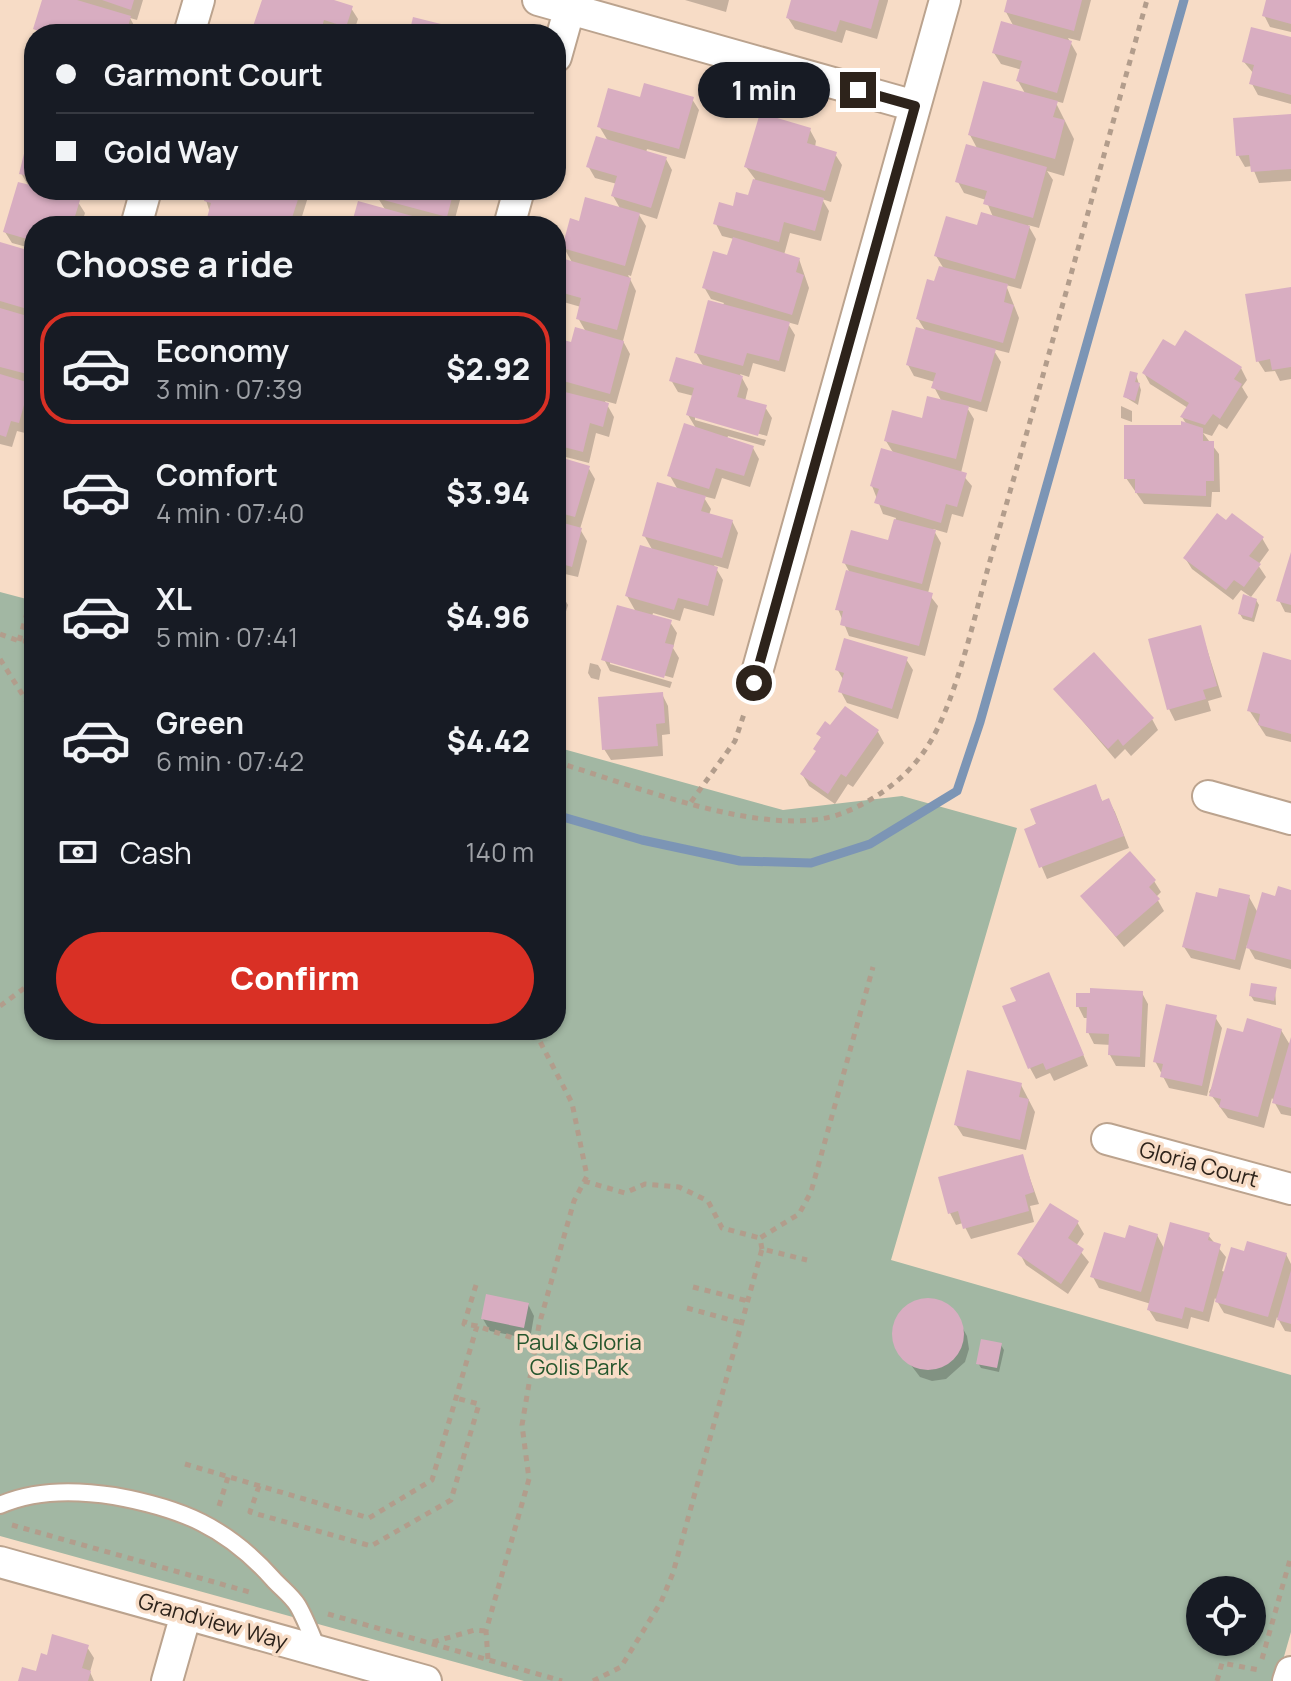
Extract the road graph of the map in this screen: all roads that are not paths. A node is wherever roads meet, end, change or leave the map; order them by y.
1 (199, 0) edge
2 (538, 0) edge
3 (945, 0) edge
4 (571, 4) edge
5 (192, 24) edge
6 (565, 24) edge
7 (915, 106) junction
8 (754, 683) road end
9 (1208, 796) dead end
10 (1291, 819) edge
11 (1107, 1139) dead end
12 (1291, 1189) edge
13 (0, 1505) edge
14 (0, 1562) edge
15 (186, 1614) junction
16 (318, 1651) junction
17 (1291, 1672) edge
18 (167, 1681) edge
19 (426, 1681) edge
20 (1288, 1681) edge

1 - 5 street
2 - 4 street
3 - 7 street
4 - 6 street
4 - 7 street
7 - 8 street
9 - 10 street
11 - 12 street, Gloria Court
13 - 16 lane
14 - 15 street, Grandview Way
15 - 16 street, Grandview Way
15 - 18 street
16 - 19 street, Grandview Way
17 - 20 street

